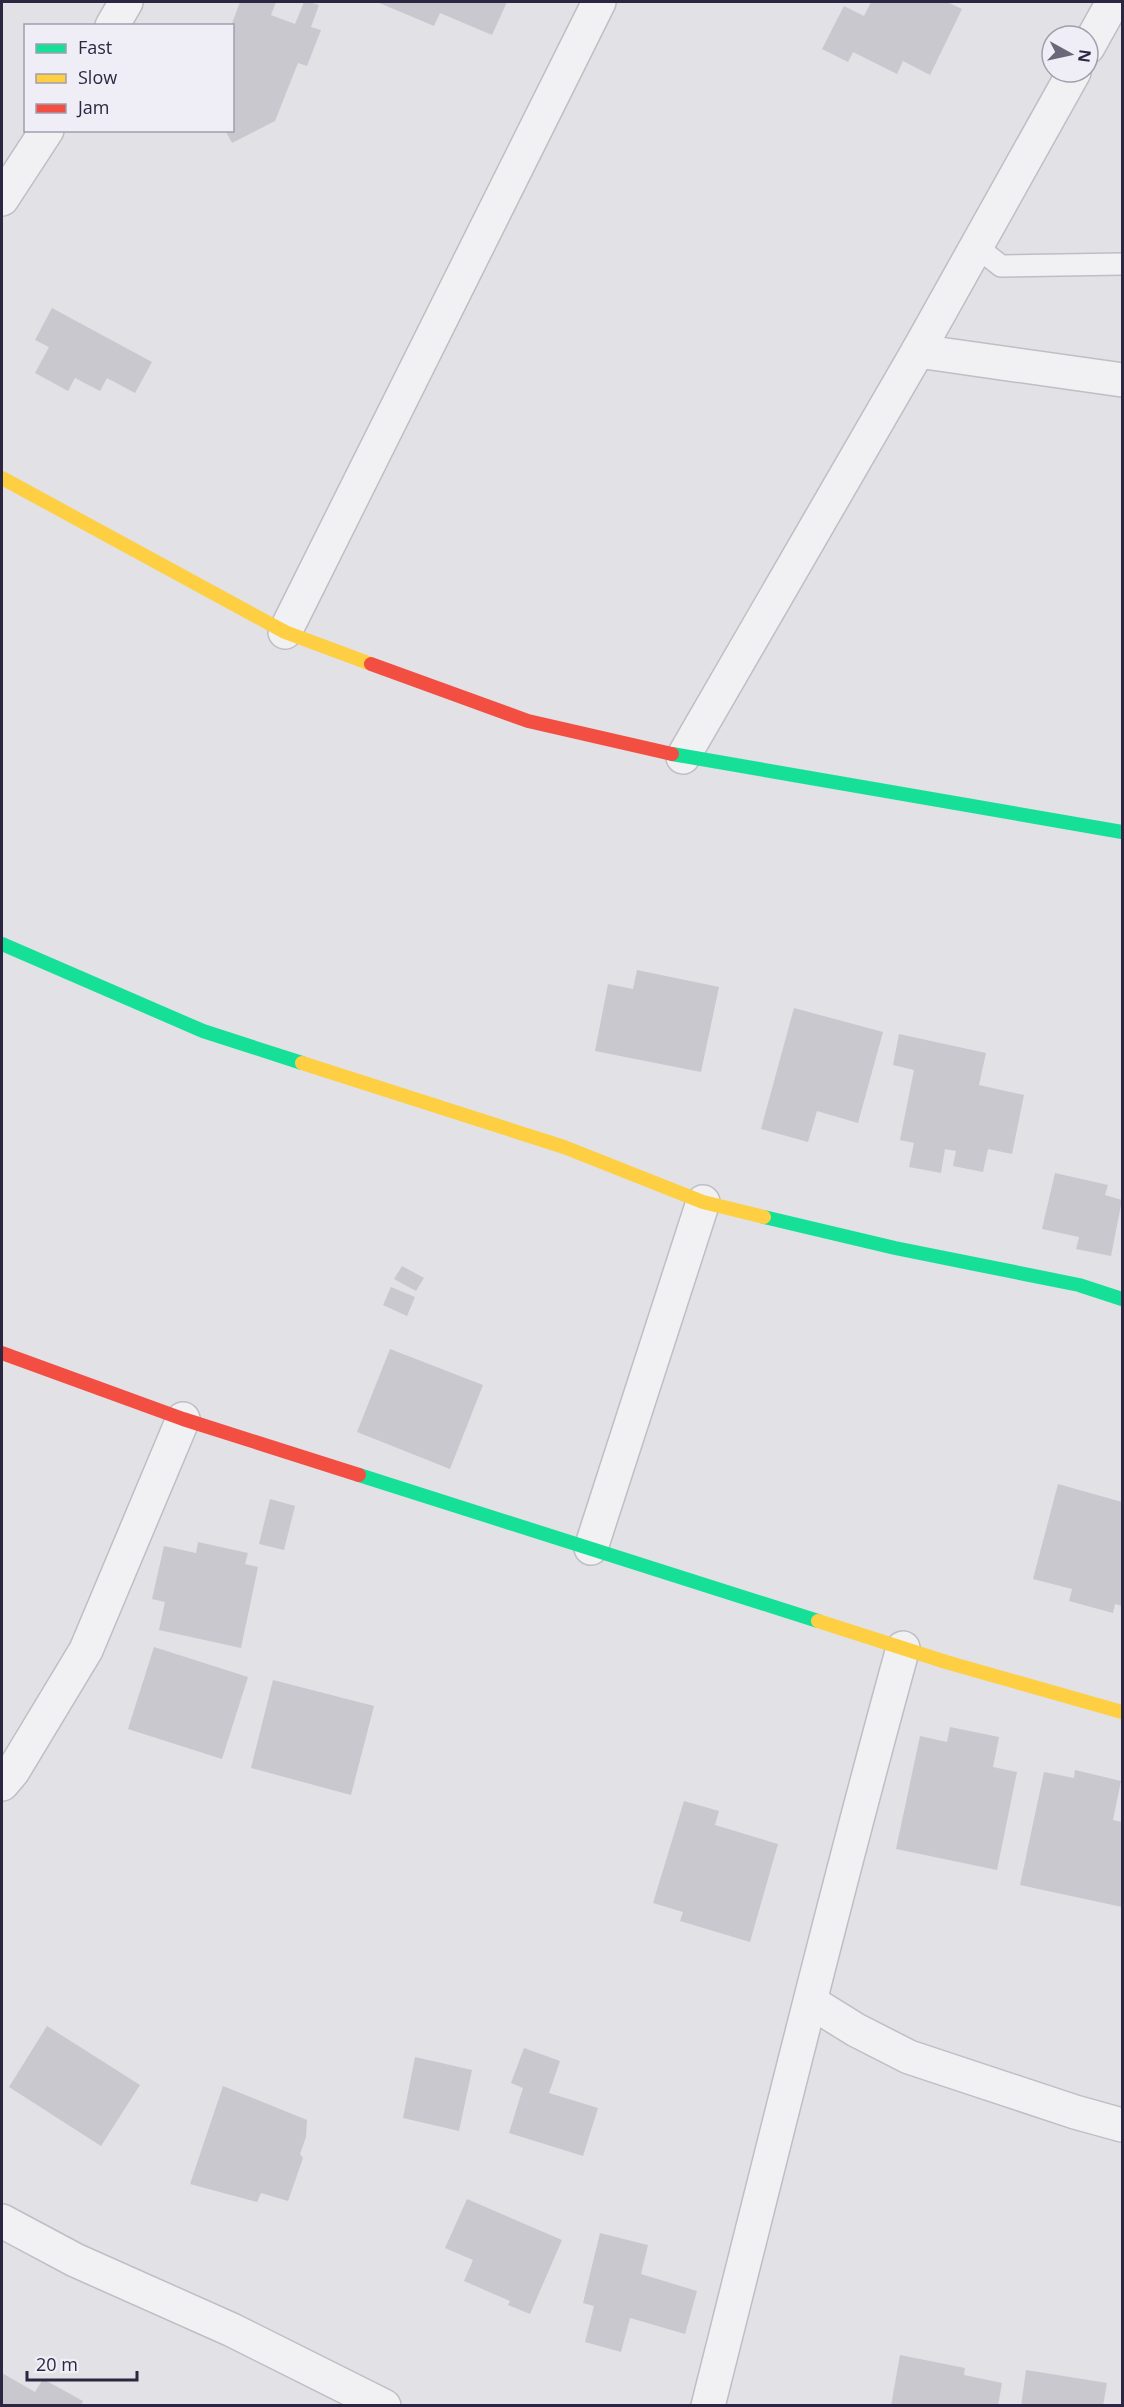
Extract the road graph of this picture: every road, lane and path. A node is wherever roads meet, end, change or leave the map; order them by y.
1 (126, 2) edge
2 (599, 2) edge
3 (1113, 2) edge
4 (113, 24) edge
5 (1100, 25) edge
6 (1067, 84) edge
7 (46, 132) edge
8 (2, 199) edge
9 (977, 247) junction
10 (1122, 264) edge
11 (918, 351) junction
12 (1122, 380) edge
13 (2, 478) edge
14 (285, 632) junction
15 (683, 757) junction
16 (1122, 832) edge
17 (2, 944) edge
18 (703, 1202) junction
19 (1122, 1299) edge
20 (2, 1353) edge
21 (183, 1419) junction
22 (591, 1548) junction
23 (903, 1648) junction
24 (1122, 1712) edge
25 (2, 1784) edge
26 (811, 2002) junction
27 (1122, 2125) edge
28 (2, 2221) edge
29 (384, 2406) edge
30 (708, 2406) edge

1 - 4 street
2 - 14 street
3 - 5 street
6 - 9 street
7 - 8 street
9 - 10 lane
9 - 11 street
11 - 12 street
11 - 15 street
13 - 14 street
14 - 15 street
15 - 16 street
17 - 18 street
18 - 19 street
18 - 22 street
20 - 21 street
21 - 22 street
21 - 25 street
22 - 23 street
23 - 24 street
23 - 26 street
26 - 27 street
26 - 30 street
28 - 29 street

